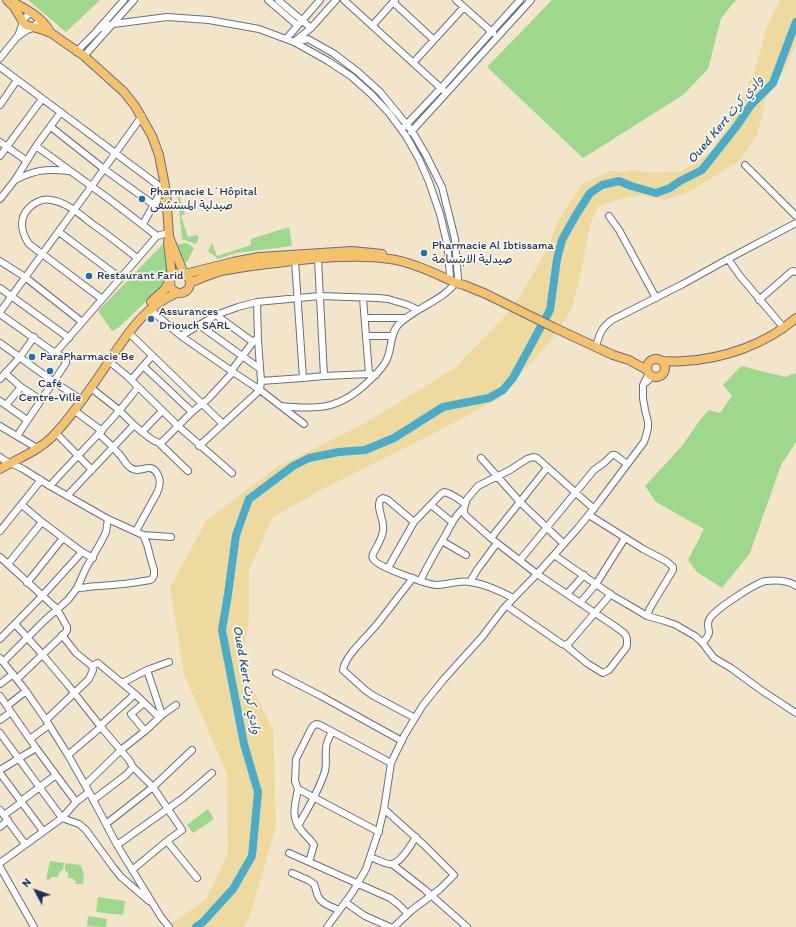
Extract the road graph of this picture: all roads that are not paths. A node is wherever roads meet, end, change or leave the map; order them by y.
1 (8, 0) edge
2 (124, 0) edge
3 (134, 0) edge
4 (268, 0) edge
5 (278, 0) edge
6 (320, 0) edge
7 (336, 0) edge
8 (344, 0) edge
9 (456, 0) edge
10 (520, 0) edge
11 (531, 0) edge
12 (394, 1) edge
13 (464, 7) junction
14 (30, 12) junction
15 (40, 19) junction
16 (23, 22) junction
17 (299, 23) junction
18 (113, 24) junction
19 (372, 26) junction
20 (33, 28) junction
21 (311, 28) junction
22 (98, 29) junction
23 (492, 32) junction
24 (50, 33) junction
25 (17, 37) junction
26 (497, 37) junction
27 (286, 39) junction
28 (434, 40) junction
29 (294, 42) junction
30 (80, 54) junction
31 (0, 58) edge
32 (466, 61) junction
33 (413, 63) junction
34 (472, 66) junction
35 (0, 67) edge
36 (17, 80) junction
37 (441, 88) junction
38 (446, 93) junction
39 (42, 99) junction
40 (0, 106) edge
41 (61, 112) junction
42 (142, 116) junction
43 (407, 124) junction
44 (51, 127) junction
45 (401, 130) junction
46 (412, 131) junction
47 (406, 136) junction
48 (0, 142) edge
49 (36, 146) junction
50 (7, 147) junction
51 (116, 153) junction
52 (0, 156) edge
53 (27, 161) junction
54 (745, 165) dead end
55 (104, 169) junction
56 (69, 171) junction
57 (15, 180) junction
58 (91, 186) junction
59 (164, 189) junction
60 (0, 199) edge
61 (154, 205) junction
62 (74, 210) junction
63 (609, 216) dead end
64 (796, 216) edge
65 (796, 223) edge
66 (143, 224) junction
67 (59, 232) junction
68 (168, 234) junction
69 (157, 236) junction
70 (42, 254) junction
71 (0, 256) edge
72 (138, 258) junction
73 (318, 259) junction
74 (728, 259) junction
75 (295, 261) junction
76 (1, 262) edge
77 (796, 272) edge
78 (184, 274) junction
79 (450, 275) junction
80 (25, 277) junction
81 (120, 278) junction
82 (171, 278) junction
83 (459, 282) junction
84 (190, 283) junction
85 (0, 288) edge
86 (177, 293) junction
87 (11, 296) junction
88 (320, 296) junction
89 (298, 298) junction
90 (363, 298) junction
91 (656, 298) junction
92 (102, 299) junction
93 (759, 300) junction
94 (257, 302) junction
95 (150, 309) junction
96 (418, 310) junction
97 (0, 313) edge
98 (216, 315) junction
99 (365, 318) junction
100 (406, 318) junction
101 (796, 318) edge
102 (82, 322) junction
103 (199, 325) junction
104 (783, 327) junction
105 (129, 333) junction
106 (181, 336) junction
107 (366, 336) junction
108 (392, 336) junction
109 (34, 338) junction
110 (69, 338) junction
111 (255, 341) junction
112 (1, 345) edge
113 (596, 347) junction
114 (56, 352) junction
115 (242, 355) junction
116 (152, 356) junction
117 (20, 357) junction
118 (107, 360) junction
119 (629, 360) junction
120 (652, 360) junction
121 (663, 361) junction
122 (684, 361) junction
123 (143, 366) junction
124 (259, 368) junction
125 (665, 370) junction
126 (233, 371) junction
127 (5, 373) junction
128 (650, 373) junction
129 (372, 374) junction
130 (324, 376) junction
131 (303, 378) junction
132 (0, 379) edge
133 (131, 380) junction
134 (261, 380) junction
135 (54, 382) junction
136 (21, 387) junction
137 (138, 387) junction
138 (91, 388) junction
139 (260, 390) junction
140 (80, 399) junction
141 (41, 400) junction
142 (0, 401) edge
143 (6, 405) junction
144 (202, 405) junction
145 (281, 406) junction
146 (119, 410) junction
147 (75, 411) junction
148 (162, 411) junction
149 (192, 412) junction
150 (27, 420) junction
151 (223, 424) junction
152 (304, 424) dead end
153 (134, 425) junction
154 (0, 426) edge
155 (178, 426) junction
156 (101, 432) junction
157 (142, 432) junction
158 (56, 433) junction
159 (17, 436) junction
160 (159, 443) junction
161 (199, 446) junction
162 (35, 447) junction
163 (114, 448) junction
164 (77, 456) junction
165 (482, 458) dead end
166 (4, 461) edge
167 (627, 464) junction
168 (547, 468) junction
169 (0, 469) edge
170 (92, 470) junction
171 (188, 471) dead end
172 (232, 473) dead end
173 (497, 476) junction
174 (41, 480) junction
175 (50, 486) junction
176 (575, 492) junction
177 (67, 496) junction
178 (520, 502) junction
179 (22, 505) junction
180 (431, 505) junction
181 (464, 506) junction
182 (594, 509) junction
183 (588, 515) junction
184 (108, 519) junction
185 (42, 522) junction
186 (414, 522) junction
187 (452, 522) junction
188 (1, 528) edge
189 (547, 528) junction
190 (136, 531) junction
191 (142, 535) junction
192 (171, 537) dead end
193 (64, 538) junction
194 (491, 538) junction
195 (625, 538) junction
196 (442, 541) junction
197 (497, 543) junction
198 (564, 544) junction
199 (82, 552) junction
200 (466, 555) dead end
201 (554, 555) junction
202 (0, 557) edge
203 (93, 558) junction
204 (520, 560) junction
205 (8, 564) junction
206 (388, 568) junction
207 (537, 574) junction
208 (584, 575) junction
209 (412, 578) junction
210 (420, 581) junction
211 (470, 582) junction
212 (27, 583) junction
213 (596, 584) junction
214 (796, 586) edge
215 (77, 588) junction
216 (567, 594) junction
217 (611, 594) junction
218 (42, 596) junction
219 (513, 598) junction
220 (580, 603) junction
221 (507, 606) junction
222 (56, 609) junction
223 (595, 613) junction
224 (647, 616) junction
225 (15, 624) junction
226 (62, 635) junction
227 (28, 638) junction
228 (0, 640) edge
229 (703, 644) junction
230 (565, 645) junction
231 (42, 654) junction
232 (2, 660) edge
233 (169, 662) dead end
234 (92, 666) junction
235 (147, 670) junction
236 (276, 673) dead end
237 (15, 676) junction
238 (0, 684) edge
239 (122, 684) junction
240 (26, 691) junction
241 (74, 693) junction
242 (135, 694) junction
243 (0, 696) edge
244 (144, 703) junction
245 (176, 705) dead end
246 (7, 706) junction
247 (12, 712) junction
248 (796, 713) edge
249 (160, 716) junction
250 (415, 718) junction
251 (0, 720) edge
252 (48, 723) junction
253 (101, 726) junction
254 (145, 731) junction
255 (332, 732) junction
256 (0, 733) edge
257 (30, 740) junction
258 (402, 741) junction
259 (36, 748) junction
260 (121, 750) junction
261 (192, 750) dead end
262 (68, 755) junction
263 (19, 758) junction
264 (391, 764) junction
265 (133, 767) junction
266 (0, 771) edge
267 (212, 773) dead end
268 (56, 775) junction
269 (85, 785) junction
270 (153, 787) junction
271 (39, 788) junction
272 (298, 789) junction
273 (89, 792) junction
274 (314, 798) junction
275 (93, 800) junction
276 (22, 802) junction
277 (76, 802) junction
278 (167, 809) junction
279 (384, 809) junction
280 (0, 810) edge
281 (6, 818) junction
282 (62, 818) junction
283 (106, 824) junction
284 (298, 826) junction
285 (0, 827) edge
286 (43, 831) junction
287 (379, 832) junction
288 (416, 837) junction
289 (167, 841) junction
290 (25, 844) junction
291 (117, 845) junction
292 (289, 854) dead end
293 (370, 857) junction
294 (309, 862) junction
295 (0, 863) edge
296 (392, 864) junction
297 (0, 867) edge
298 (132, 870) junction
299 (292, 874) dead end
300 (197, 878) dead end
301 (358, 883) junction
302 (431, 895) junction
303 (345, 902) junction
304 (154, 905) junction
305 (339, 910) junction
306 (408, 914) junction
307 (329, 925) edge
308 (34, 927) edge
309 (169, 927) edge
310 (336, 927) edge
311 (390, 927) edge
312 (394, 927) edge
313 (467, 927) edge

1 - 14 main road
1 - 16 main road
2 - 22 street
3 - 18 street
4 - 17 street
5 - 17 street
6 - 17 street
7 - 21 street
8 - 19 street
9 - 13 street
10 - 23 street
11 - 26 street
12 - 19 street
12 - 28 street
13 - 23 street
13 - 28 street
14 - 15 main road
14 - 16 street
15 - 20 street
15 - 24 main road
16 - 20 main road
16 - 25 street
17 - 21 street
17 - 27 street
18 - 22 street
18 - 27 street
18 - 30 street
19 - 33 street
20 - 24 main road
20 - 25 street
21 - 29 street
22 - 30 street
23 - 26 street
23 - 32 street
24 - 30 main road
25 - 31 street
26 - 34 street
27 - 29 street
28 - 33 street
29 - 43 street
29 - 45 street
30 - 42 main road
32 - 34 street
32 - 37 street
33 - 37 street
34 - 38 street
35 - 36 street
36 - 39 street
36 - 40 street
37 - 38 street
37 - 43 street
38 - 46 street
39 - 41 street
39 - 50 street
41 - 44 street
41 - 51 street
42 - 51 street
42 - 59 main road
43 - 45 street
43 - 46 street
44 - 49 street
44 - 55 street
45 - 47 street
46 - 47 street
46 - 83 street
47 - 79 street
48 - 50 street
49 - 53 street
49 - 56 street
50 - 52 street
50 - 53 street
51 - 55 street
51 - 59 street
53 - 57 street
54 - 64 street
55 - 58 street
55 - 61 street
56 - 57 street
56 - 58 street
57 - 60 street
58 - 62 street
58 - 66 street
59 - 61 street
59 - 68 main road
61 - 66 street
62 - 67 street
62 - 70 street
62 - 72 street
63 - 91 street
65 - 74 street
66 - 69 street
67 - 70 street
67 - 81 street
68 - 69 street
68 - 78 main road
68 - 82 main road
69 - 72 street
70 - 80 street
70 - 92 street
71 - 76 street
72 - 81 street
73 - 75 main road
73 - 83 main road
73 - 88 street
74 - 91 street
74 - 93 street
75 - 84 main road
75 - 89 street
76 - 80 street
77 - 93 street
78 - 79 main road
78 - 82 main road
78 - 84 main road
79 - 83 main road
80 - 87 street
80 - 102 street
81 - 92 street
82 - 86 main road
82 - 118 main road
83 - 96 street
83 - 113 main road
84 - 86 main road
85 - 87 street
86 - 95 main road
87 - 97 street
87 - 110 street
88 - 89 street
88 - 90 street
88 - 130 street
89 - 94 street
89 - 131 street
90 - 96 street
90 - 99 street
91 - 113 street
92 - 102 street
93 - 104 street
94 - 98 street
94 - 111 street
95 - 105 main road
95 - 106 street
96 - 100 street
97 - 109 street
98 - 103 street
98 - 111 street
99 - 100 street
99 - 107 street
100 - 108 street
101 - 104 main road
102 - 110 street
103 - 106 street
103 - 115 street
104 - 122 main road
105 - 116 street
105 - 118 main road
106 - 126 street
107 - 108 street
107 - 129 street
108 - 129 street
109 - 114 street
109 - 117 street
110 - 114 street
111 - 115 street
111 - 124 street
112 - 117 street
113 - 119 main road
114 - 135 street
115 - 124 street
115 - 126 street
116 - 123 street
116 - 144 street
117 - 127 street
117 - 135 street
118 - 133 street
118 - 138 main road
118 - 140 main road
119 - 120 main road
119 - 128 main road
120 - 121 main road
120 - 128 main road
121 - 122 main road
121 - 125 main road
122 - 125 main road
123 - 133 street
123 - 149 street
124 - 134 street
125 - 128 main road
126 - 139 street
126 - 144 street
127 - 132 street
127 - 136 street
128 - 167 street
129 - 130 street
129 - 145 street
130 - 131 street
131 - 134 street
133 - 137 street
134 - 139 street
135 - 140 street
135 - 141 street
136 - 141 street
136 - 143 street
137 - 146 street
137 - 148 street
138 - 140 main road
138 - 146 street
139 - 145 street
139 - 151 street
140 - 147 main road
140 - 162 main road
141 - 150 street
142 - 143 street
143 - 150 street
144 - 149 street
144 - 151 street
145 - 152 street
146 - 153 street
146 - 156 street
147 - 156 street
147 - 158 main road
148 - 155 street
148 - 157 street
149 - 155 street
150 - 159 street
151 - 161 street
153 - 157 street
153 - 163 street
154 - 159 street
155 - 160 street
155 - 161 street
156 - 163 street
156 - 164 street
157 - 160 street
158 - 162 main road
158 - 164 street
159 - 162 street
160 - 171 street
161 - 172 street
162 - 166 main road
163 - 170 street
163 - 190 street
164 - 170 street
164 - 175 street
165 - 173 street
166 - 169 main road
166 - 174 street
167 - 176 street
167 - 182 street
168 - 173 street
168 - 176 street
168 - 178 street
170 - 177 street
173 - 178 street
173 - 181 street
174 - 175 street
174 - 179 street
175 - 177 street
176 - 182 street
176 - 189 street
177 - 184 street
178 - 189 street
178 - 194 street
179 - 185 street
179 - 188 street
180 - 181 street
180 - 186 street
180 - 187 street
181 - 187 street
181 - 194 street
182 - 183 street
183 - 195 street
183 - 198 street
184 - 190 street
184 - 203 street
185 - 193 street
185 - 205 street
186 - 206 street
186 - 206 street
187 - 196 street
189 - 198 street
189 - 204 street
190 - 191 street
191 - 192 street
191 - 215 street
193 - 199 street
193 - 212 street
194 - 197 street
195 - 213 street
195 - 224 street
196 - 200 street
196 - 210 street
197 - 204 street
197 - 211 street
198 - 201 street
199 - 203 street
199 - 218 street
201 - 207 street
201 - 208 street
202 - 205 street
203 - 215 street
204 - 207 street
205 - 212 street
206 - 209 street
207 - 216 street
207 - 219 street
208 - 213 street
208 - 216 street
209 - 210 street
209 - 250 street
210 - 211 street
211 - 219 street
212 - 218 street
213 - 217 street
213 - 220 street
214 - 229 street
215 - 222 street
216 - 220 street
217 - 223 street
217 - 224 street
218 - 222 street
218 - 225 street
219 - 221 street
220 - 223 street
221 - 230 street
221 - 250 street
222 - 226 street
222 - 227 street
223 - 230 street
223 - 230 street
224 - 229 street
225 - 227 street
225 - 228 street
226 - 231 street
226 - 234 street
227 - 231 street
227 - 232 street
229 - 248 street
231 - 237 street
231 - 241 street
232 - 237 street
233 - 235 street
234 - 239 street
234 - 241 street
235 - 239 street
235 - 249 street
236 - 258 street
237 - 238 street
237 - 240 street
239 - 242 street
240 - 246 street
240 - 252 street
241 - 252 street
241 - 253 street
242 - 244 street
242 - 253 street
243 - 246 street
244 - 249 street
244 - 254 street
245 - 249 street
246 - 247 street
247 - 251 street
247 - 257 street
249 - 254 street
250 - 258 street
252 - 257 street
252 - 262 street
253 - 260 street
253 - 262 street
254 - 260 street
255 - 264 street
255 - 272 street
255 - 274 street
256 - 263 street
257 - 259 street
258 - 264 street
259 - 263 street
259 - 268 street
260 - 265 street
260 - 269 street
261 - 270 street
262 - 269 street
263 - 266 street
263 - 271 street
264 - 279 street
265 - 270 street
265 - 275 street
266 - 276 street
267 - 278 street
268 - 271 street
268 - 277 street
269 - 273 street
270 - 278 street
270 - 283 street
271 - 276 street
271 - 282 street
272 - 274 street
272 - 284 street
273 - 275 street
273 - 277 street
274 - 284 street
274 - 287 street
275 - 283 street
276 - 281 street
276 - 286 street
277 - 282 street
278 - 289 street
278 - 291 street
279 - 287 street
279 - 288 street
280 - 281 street
281 - 285 street
281 - 290 street
282 - 286 street
282 - 304 street
283 - 291 street
284 - 294 street
286 - 290 street
287 - 293 street
288 - 296 street
288 - 302 street
289 - 298 street
289 - 300 street
290 - 295 street
291 - 298 street
292 - 294 street
293 - 296 street
293 - 301 street
294 - 301 street
296 - 302 street
297 - 308 street
298 - 304 street
299 - 305 street
301 - 303 street
301 - 306 street
302 - 306 street
302 - 313 street
303 - 305 street
303 - 311 street
304 - 309 street
305 - 307 street
306 - 312 street
307 - 310 street

